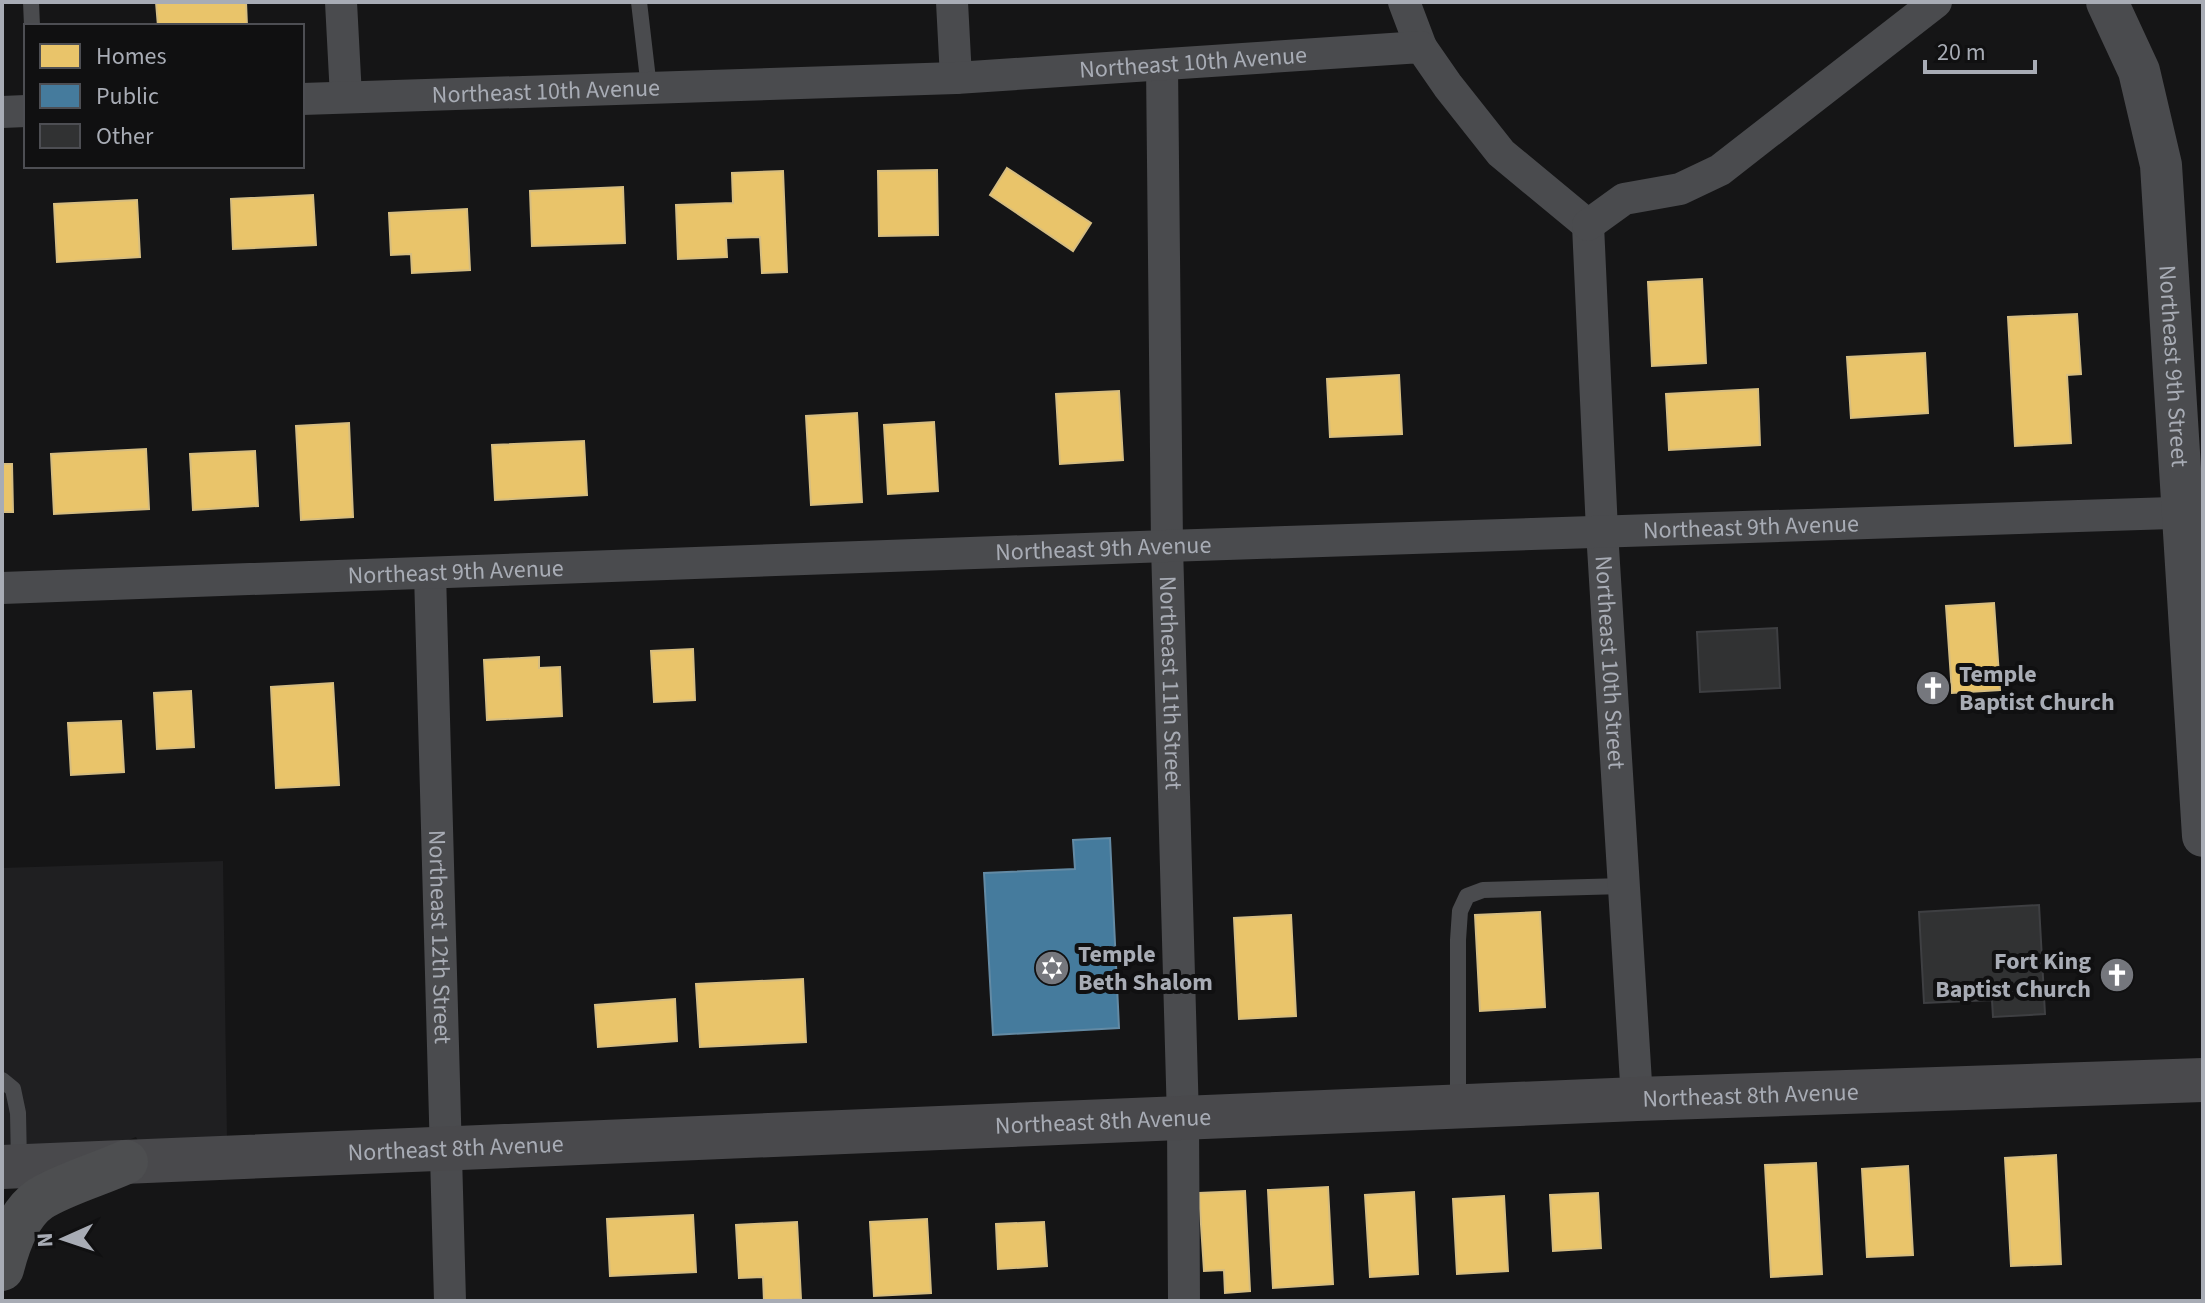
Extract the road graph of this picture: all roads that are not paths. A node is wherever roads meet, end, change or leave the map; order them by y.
1 (31, 2) edge
2 (341, 2) edge
3 (639, 2) edge
4 (952, 2) edge
5 (1404, 2) edge
6 (1936, 2) edge
7 (2107, 2) edge
8 (32, 24) edge
9 (1421, 47) junction
10 (1162, 65) junction
11 (956, 78) junction
12 (649, 88) junction
13 (346, 97) junction
14 (304, 99) edge
15 (24, 111) edge
16 (2, 112) edge
17 (1588, 225) junction
18 (2193, 513) edge
19 (1602, 531) junction
20 (1167, 546) junction
21 (430, 573) junction
22 (2, 588) edge
23 (2203, 836) edge
24 (1624, 886) junction
25 (2, 1080) edge
26 (2203, 1080) edge
27 (1637, 1099) junction
28 (1458, 1107) junction
29 (1183, 1119) junction
30 (446, 1148) junction
31 (126, 1162) junction
32 (10, 1166) edge
33 (2, 1269) edge
34 (450, 1301) edge
35 (1184, 1301) edge

1 - 8 lane
2 - 13 street
3 - 12 lane
4 - 11 street
5 - 9 street
6 - 17 street
7 - 18 street, Northeast 9th Street
9 - 10 street, Northeast 10th Avenue
9 - 17 street
10 - 11 street, Northeast 10th Avenue
10 - 20 street, Northeast 11th Street
11 - 12 street, Northeast 10th Avenue
12 - 13 street, Northeast 10th Avenue
13 - 14 street, Northeast 10th Avenue
15 - 16 street
17 - 19 street, Northeast 10th Street
18 - 19 street, Northeast 9th Avenue
18 - 23 street, Northeast 9th Street
19 - 20 street, Northeast 9th Avenue
19 - 24 street, Northeast 10th Street
20 - 21 street, Northeast 9th Avenue
20 - 29 street, Northeast 11th Street
21 - 22 street, Northeast 9th Avenue
21 - 30 street, Northeast 12th Street
24 - 27 street, Northeast 10th Street
24 - 28 lane
25 - 32 lane
26 - 27 main road, Northeast 8th Avenue
27 - 28 main road, Northeast 8th Avenue
28 - 29 main road, Northeast 8th Avenue
29 - 30 main road, Northeast 8th Avenue
29 - 35 street, Northeast 11th Street
30 - 31 main road, Northeast 8th Avenue
30 - 34 street, Northeast 12th Street
31 - 32 main road, Northeast 8th Avenue
31 - 33 main road

